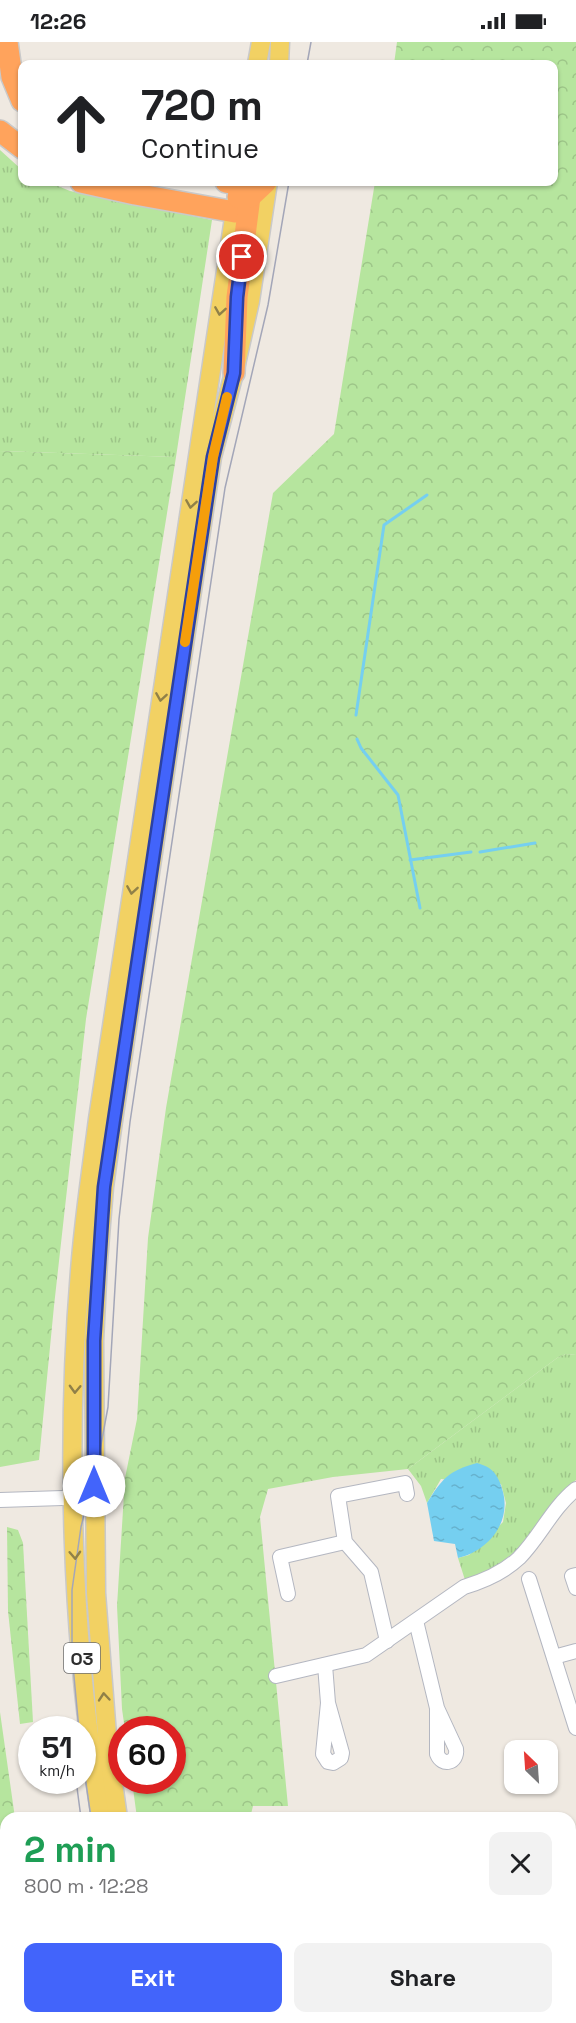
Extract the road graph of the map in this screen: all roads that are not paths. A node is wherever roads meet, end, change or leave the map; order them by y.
1 (7, 42) edge
2 (261, 42) edge
3 (280, 42) edge
4 (258, 60) edge
5 (279, 60) edge
6 (18, 91) edge
7 (0, 131) edge
8 (18, 145) edge
9 (99, 186) edge
10 (174, 186) edge
11 (255, 186) edge
12 (266, 186) edge
13 (238, 192) edge
14 (234, 373) junction
15 (576, 1489) edge
16 (407, 1494) dead end
17 (73, 1497) junction
18 (94, 1497) junction
19 (0, 1500) edge
20 (345, 1542) junction
21 (576, 1575) edge
22 (529, 1579) dead end
23 (576, 1588) edge
24 (288, 1594) dead end
25 (416, 1621) junction
26 (387, 1641) junction
27 (576, 1651) edge
28 (554, 1658) junction
29 (325, 1665) junction
30 (276, 1676) dead end
31 (328, 1703) dead end
32 (437, 1708) dead end
33 (576, 1728) edge
34 (100, 1812) edge
35 (117, 1812) edge

1 - 6 highway
2 - 4 main road
3 - 5 main road
7 - 8 highway
9 - 13 highway
10 - 13 highway
11 - 13 highway
12 - 14 main road, O3
13 - 14 highway
13 -> 17 main road, O3
14 - 18 main road, O3
15 - 25 street
16 - 20 street
17 - 18 street
17 - 19 street
17 -> 34 main road, O3
35 -> 18 main road, O3
20 - 24 street
20 - 26 street
21 - 23 street
22 - 28 street
25 - 26 street
25 - 32 street
26 - 29 street
27 - 28 street
28 - 33 street
29 - 30 street
29 - 31 street

